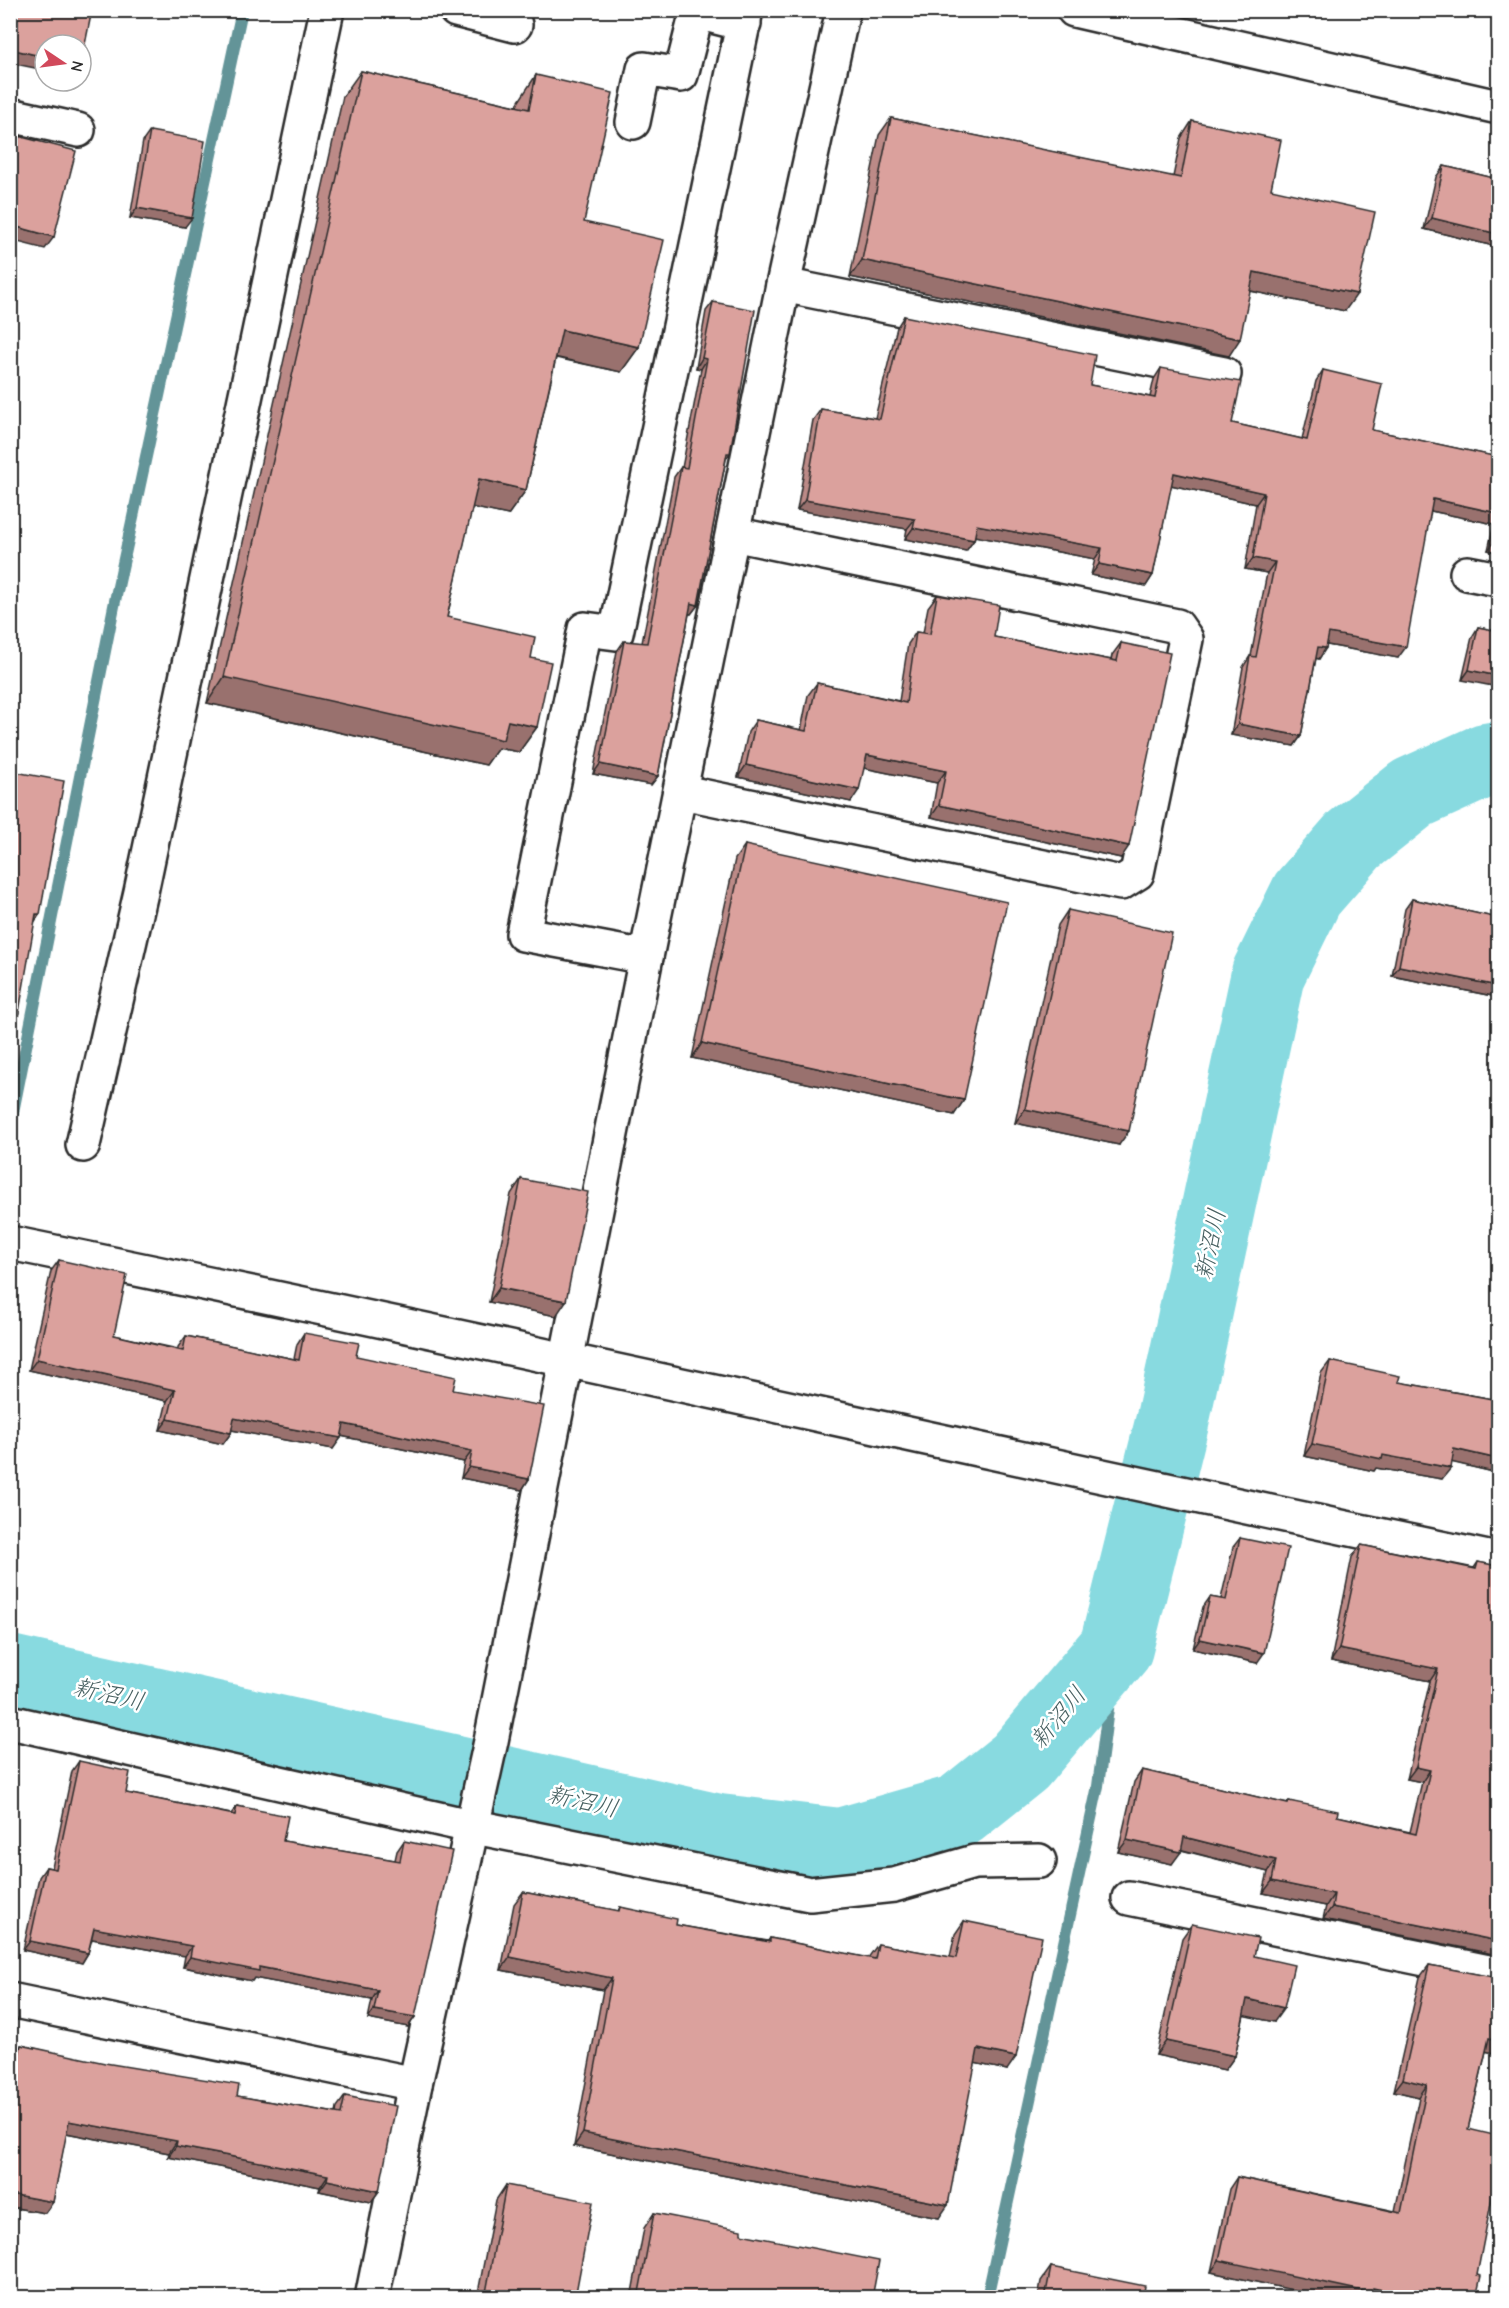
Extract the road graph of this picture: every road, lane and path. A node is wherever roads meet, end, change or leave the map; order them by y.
1 (327, 10) edge
2 (456, 10) edge
3 (843, 10) edge
4 (1074, 10) edge
5 (745, 17) edge
6 (515, 25) dead end
7 (1498, 107) edge
8 (10, 115) edge
9 (633, 122) dead end
10 (78, 129) dead end
11 (783, 285) junction
12 (1224, 374) dead end
13 (734, 534) junction
14 (1467, 573) dead end
15 (1498, 579) edge
16 (682, 792) junction
17 (646, 957) junction
18 (83, 1145) dead end
19 (19, 1245) edge
20 (567, 1358) junction
21 (1498, 1560) edge
22 (12, 1727) edge
23 (470, 1826) junction
24 (1039, 1862) dead end
25 (1129, 1898) dead end
26 (1498, 1974) edge
27 (10, 2000) edge
28 (415, 2084) junction
29 (372, 2298) edge

1 - 18 street
2 - 6 street
3 - 11 street
4 - 7 street
5 - 9 street
5 - 17 street
8 - 10 street
11 - 12 street
11 - 13 street
13 - 16 street
13 - 16 street
14 - 15 street
16 - 17 street
17 - 20 street
19 - 20 street
20 - 21 street
20 - 23 street
22 - 23 street
23 - 24 street
23 - 28 street
25 - 26 street
27 - 28 street
28 - 29 street

